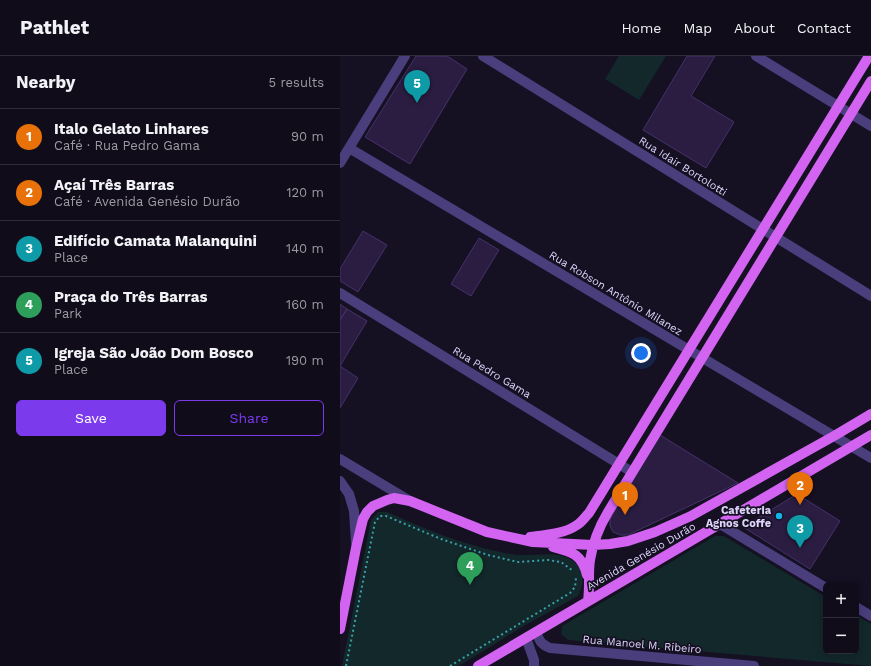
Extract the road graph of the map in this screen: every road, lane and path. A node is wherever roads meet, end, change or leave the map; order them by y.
1 (405, 56) edge
2 (483, 56) edge
3 (756, 56) edge
4 (869, 56) edge
5 (871, 81) edge
6 (838, 106) junction
7 (851, 114) junction
8 (871, 126) edge
9 (349, 148) junction
10 (340, 163) edge
11 (763, 229) junction
12 (776, 237) junction
13 (340, 293) edge
14 (871, 296) edge
15 (689, 350) junction
16 (702, 358) junction
17 (871, 414) edge
18 (871, 435) edge
19 (834, 436) junction
20 (852, 446) junction
21 (871, 458) edge
22 (340, 459) edge
23 (620, 464) junction
24 (632, 472) junction
25 (340, 481) edge
26 (410, 500) junction
27 (720, 524) junction
28 (518, 538) junction
29 (533, 542) junction
30 (593, 545) junction
31 (356, 548) junction
32 (590, 584) junction
33 (823, 586) edge
34 (588, 601) junction
35 (859, 609) edge
36 (871, 616) edge
37 (340, 629) edge
38 (536, 632) junction
39 (526, 638) junction
40 (346, 666) edge
41 (450, 666) edge
42 (478, 666) edge
43 (534, 666) edge
44 (754, 666) edge

1 - 9 street
2 - 11 street, Rua Idair Bortolotti
3 - 6 street
4 - 6 main road
5 - 7 main road, Avenida Genésio Durão
6 - 7 street
6 - 11 main road
7 - 8 street
7 - 12 main road, Avenida Genésio Durão
9 - 10 street
9 - 15 street, Rua Robson Antônio Milanez
11 - 12 street, Rua Idair Bortolotti
11 - 15 main road
12 - 14 street, Rua Idair Bortolotti
12 - 16 main road, Avenida Genésio Durão
13 - 23 street, Rua Pedro Gama
15 - 16 street, Rua Robson Antônio Milanez
15 - 23 main road
16 - 19 street, Rua Robson Antônio Milanez
16 - 24 main road, Avenida Genésio Durão
17 - 19 main road
18 - 20 main road, Avenida Genésio Durão
19 - 20 street, Rua Robson Antônio Milanez
19 - 30 main road
20 - 21 street, Rua Robson Antônio Milanez
20 - 27 main road, Avenida Genésio Durão
22 - 26 street
23 - 24 street, Rua Pedro Gama
23 - 28 main road
24 - 30 main road, Avenida Genésio Durão
25 - 31 street
26 - 28 main road
26 - 31 main road
27 - 33 street
27 - 34 main road, Avenida Genésio Durão
28 - 29 main road
29 - 30 main road
29 - 32 main road
30 - 32 main road, Avenida Genésio Durão
31 - 37 main road
32 - 34 main road, Avenida Genésio Durão
34 - 38 main road, Avenida Genésio Durão
35 - 36 street
38 - 39 main road, Avenida Genésio Durão
38 - 44 street, Rua Manoel M. Ribeiro
39 - 42 main road, Avenida Genésio Durão
39 - 43 street
40 - 41 path

